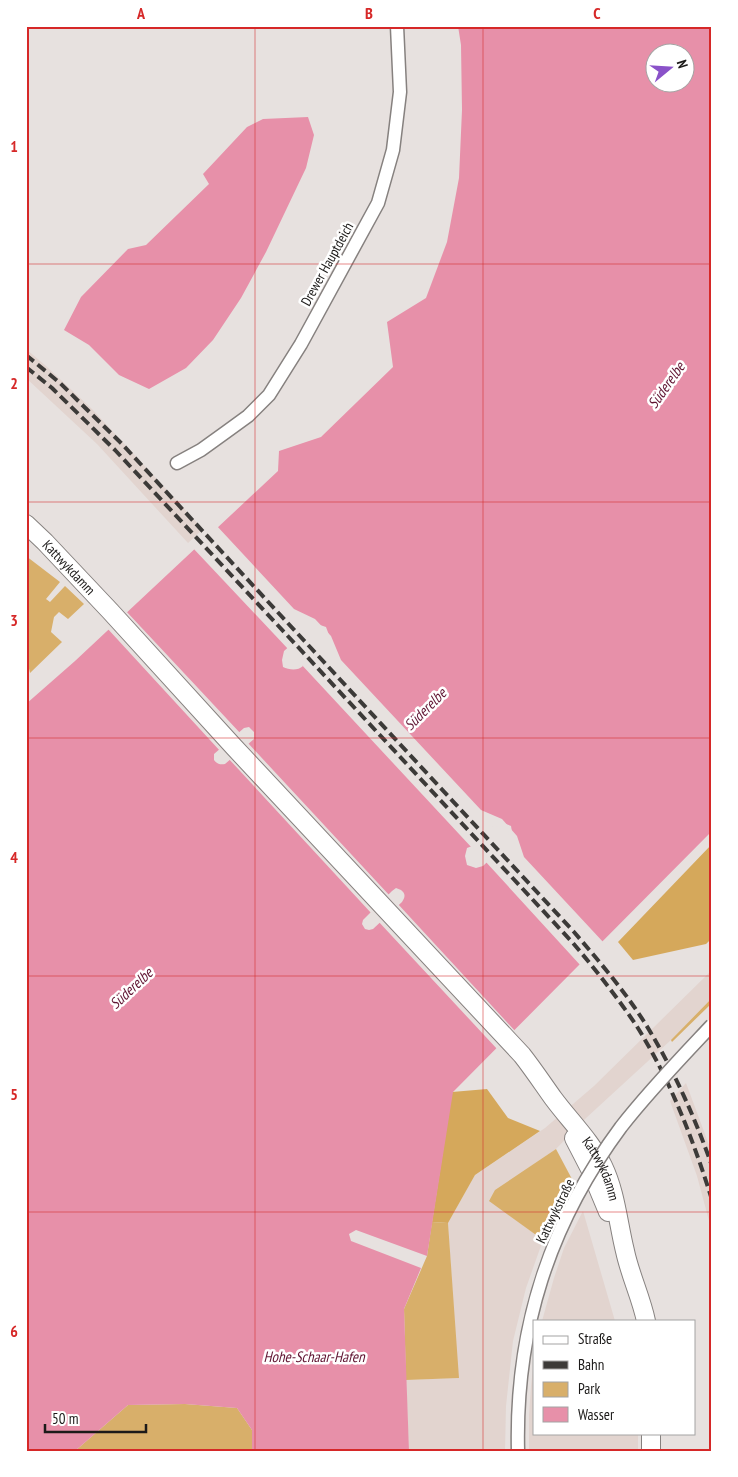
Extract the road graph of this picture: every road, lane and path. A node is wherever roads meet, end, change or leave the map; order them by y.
1 (397, 26) edge
2 (177, 462) dead end
3 (26, 524) edge
4 (712, 1024) edge
5 (633, 1282) junction
6 (635, 1320) edge
7 (646, 1320) edge
8 (651, 1434) edge
9 (518, 1451) edge
10 (651, 1451) edge

1 - 2 street, Drewer Hauptdeich
3 - 5 main road, Kattwykdamm
4 - 9 street, Kattwykstraße, bridge
5 - 6 main road, Kattwykdamm
5 - 7 main road, Kattwykdamm
8 - 10 main road

